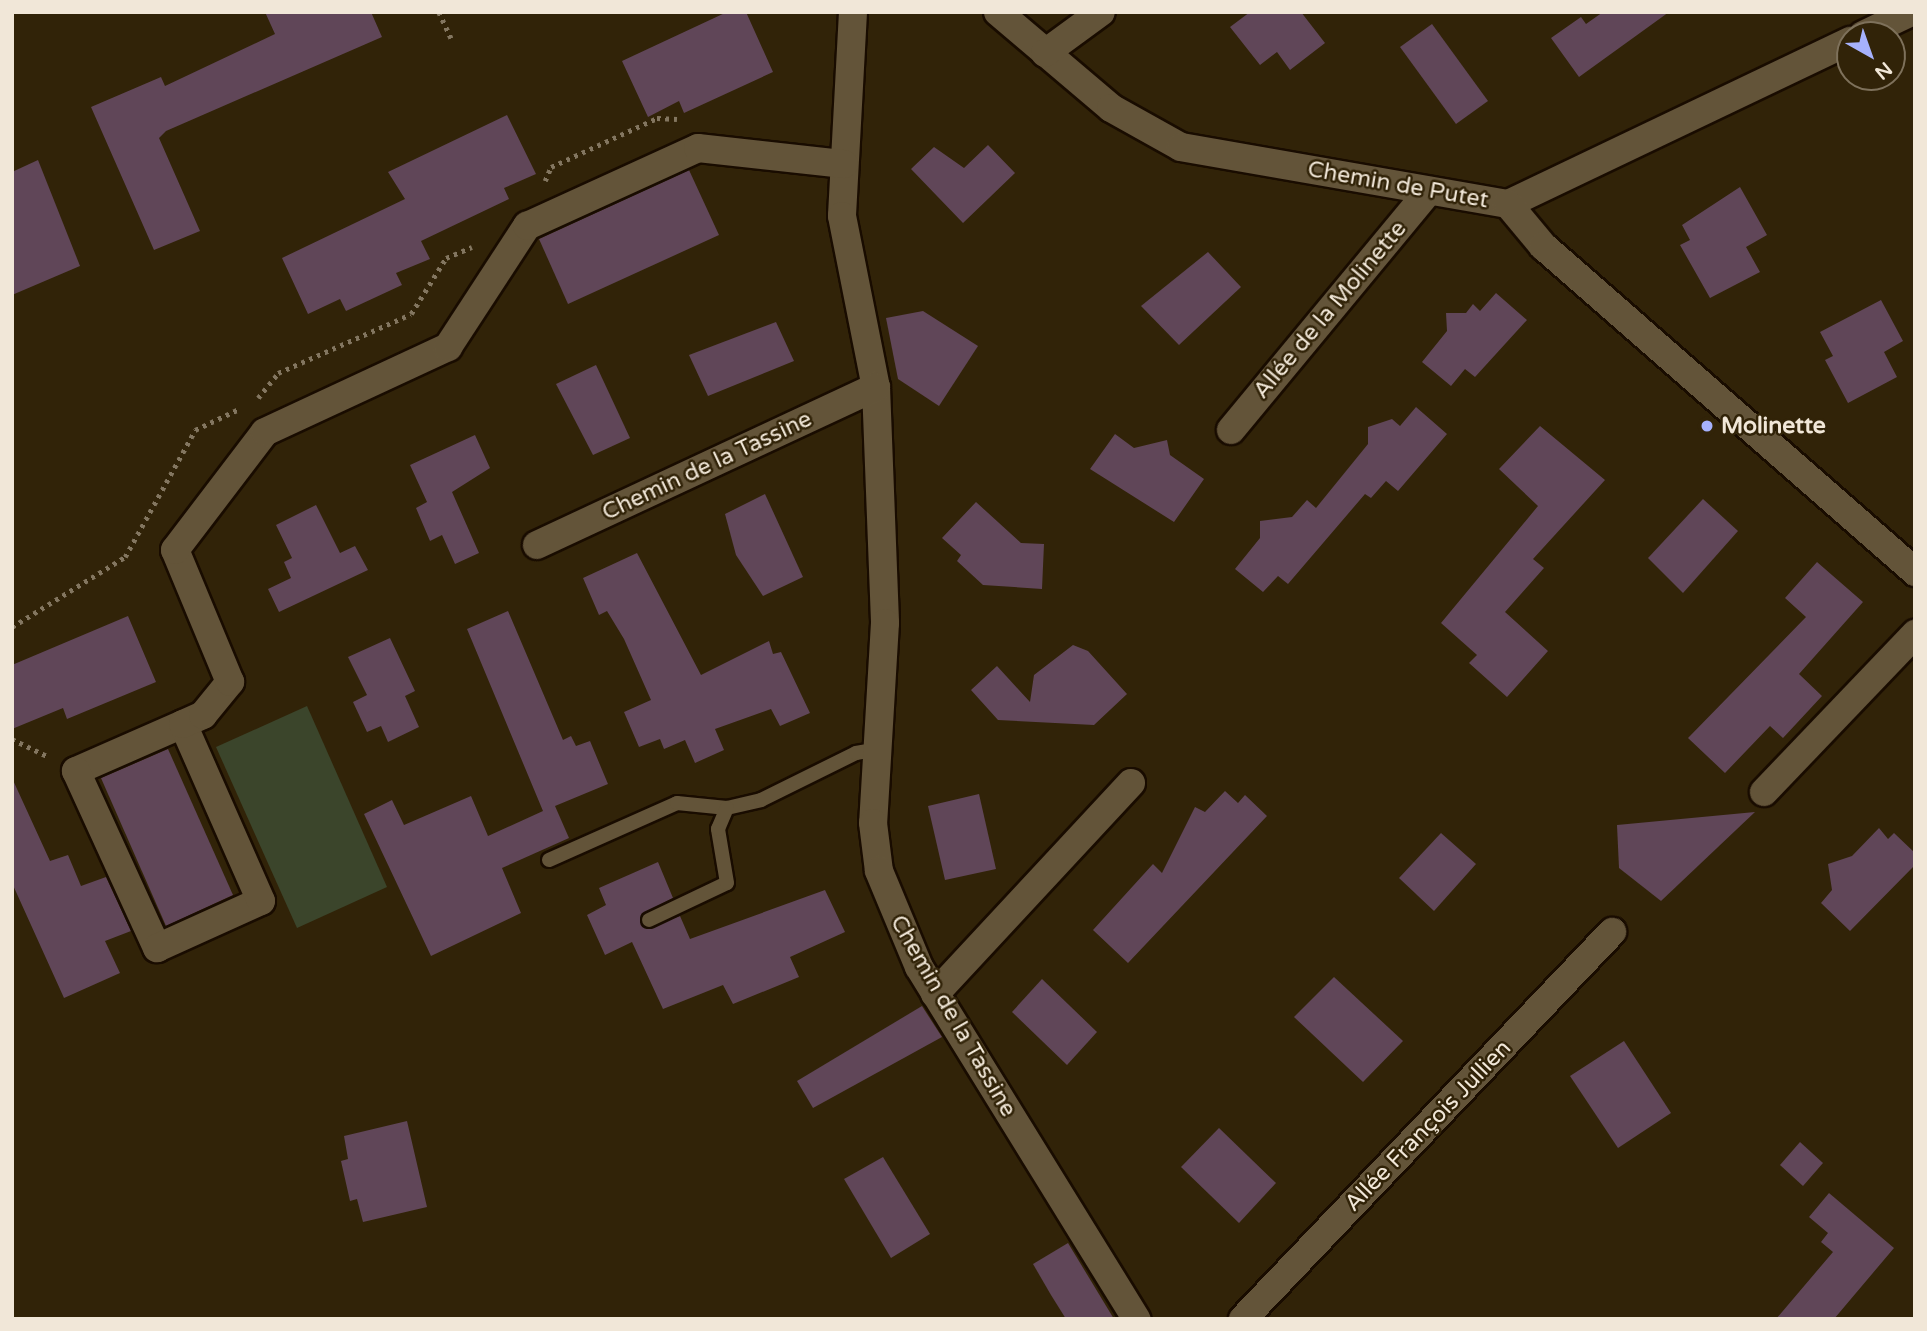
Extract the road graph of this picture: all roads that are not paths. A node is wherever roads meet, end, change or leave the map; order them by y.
1 (853, 12) edge
2 (998, 12) edge
3 (1101, 12) edge
4 (1836, 48) edge
5 (1045, 53) junction
6 (844, 164) junction
7 (1429, 191) junction
8 (1508, 204) junction
9 (876, 387) junction
10 (1231, 430) dead end
11 (537, 545) dead end
12 (1915, 572) edge
13 (1915, 634) edge
14 (183, 724) junction
15 (878, 750) junction
16 (1130, 783) dead end
17 (1764, 792) dead end
18 (727, 808) junction
19 (549, 860) dead end
20 (649, 920) dead end
21 (1612, 932) dead end
22 (935, 994) junction
23 (1136, 1319) edge
24 (1243, 1319) edge

1 - 6 street, Chemin de la Tassine
2 - 5 street, Chemin de Putet
3 - 5 street
4 - 8 street, Chemin de Putet
5 - 7 street, Chemin de Putet
6 - 9 street, Chemin de la Tassine
6 - 14 street
7 - 8 street, Chemin de Putet
7 - 10 street, Allée de la Molinette
8 - 12 street
9 - 11 street, Chemin de la Tassine
9 - 15 street, Chemin de la Tassine
13 - 17 street
14 - 14 street
15 - 18 lane
15 - 22 street, Chemin de la Tassine
16 - 22 street
18 - 19 lane
18 - 20 lane
21 - 24 street, Allée François Jullien
22 - 23 street, Chemin de la Tassine

